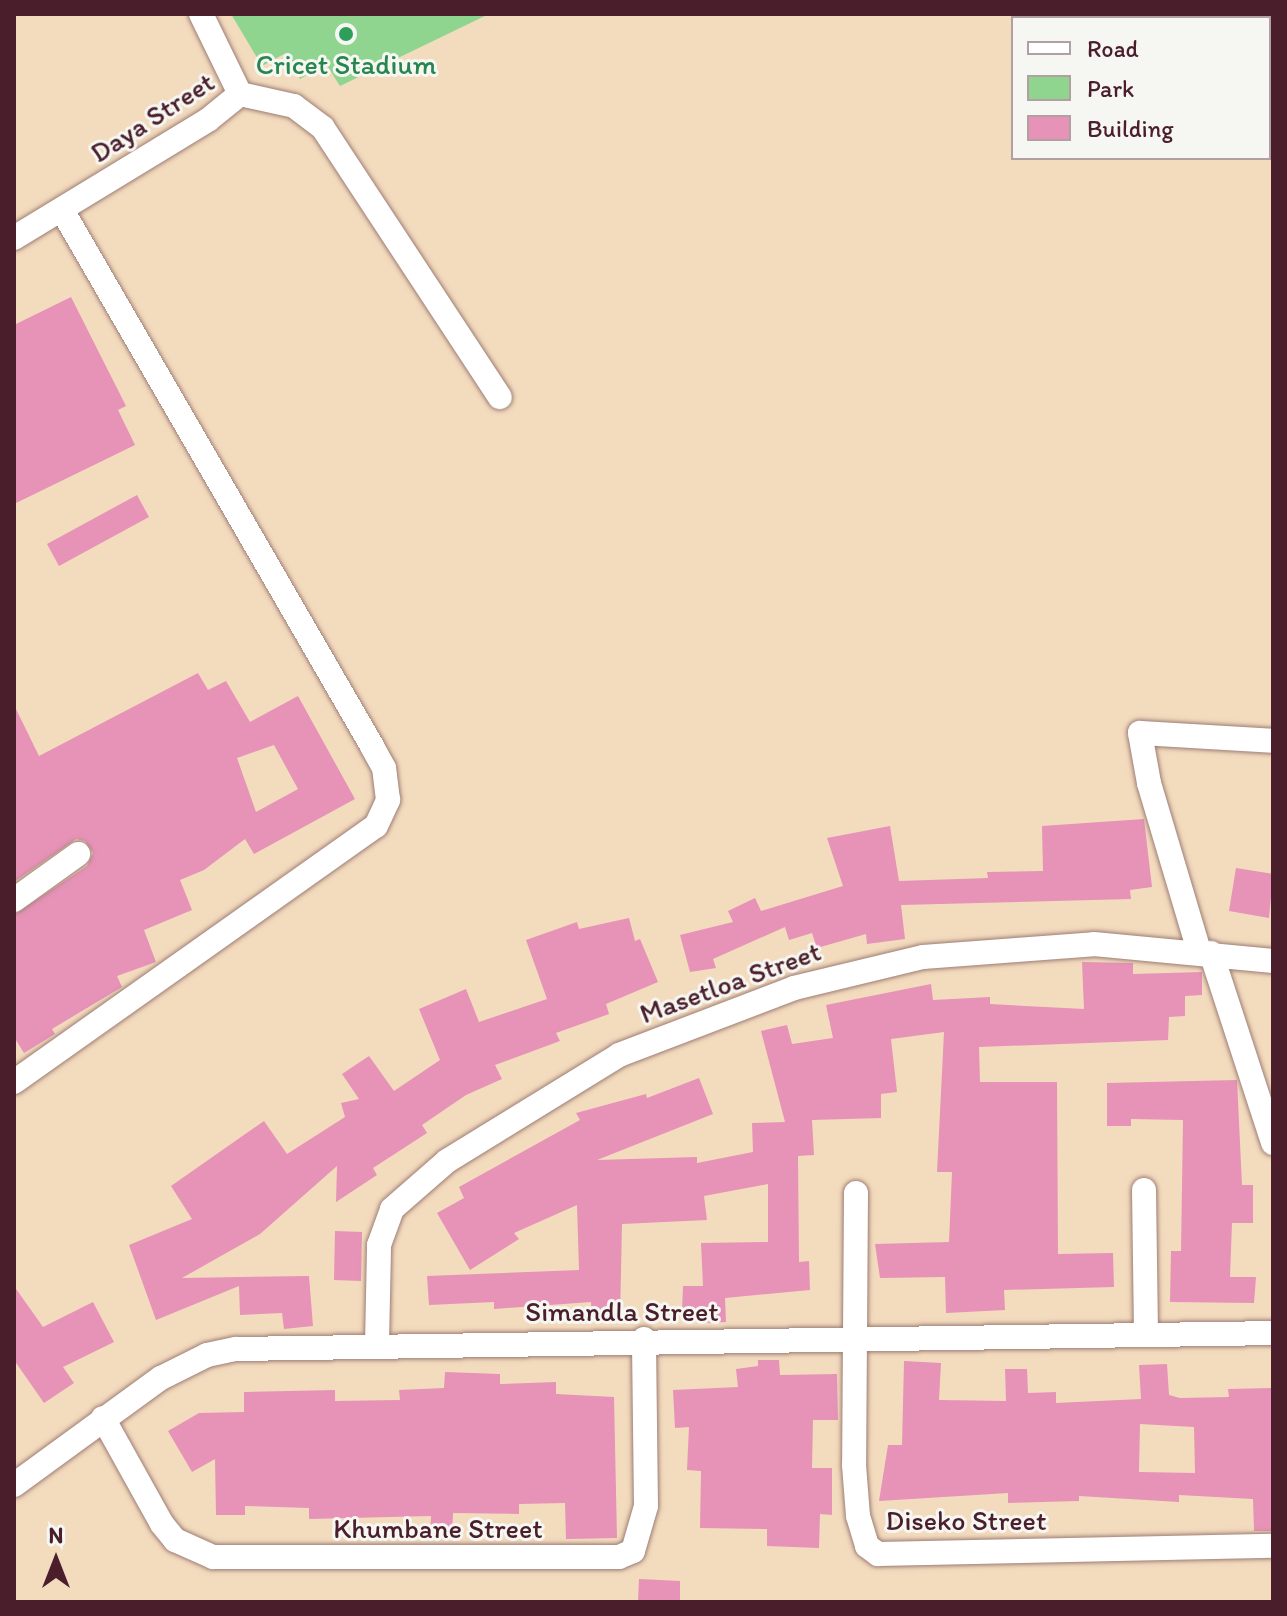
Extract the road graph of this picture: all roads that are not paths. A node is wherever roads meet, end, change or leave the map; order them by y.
1 (201, 14) edge
2 (240, 94) junction
3 (62, 210) junction
4 (14, 238) edge
5 (500, 397) dead end
6 (1273, 741) edge
7 (78, 854) dead end
8 (14, 900) edge
9 (1205, 952) junction
10 (1273, 961) edge
11 (14, 1082) edge
12 (1273, 1143) edge
13 (1144, 1190) dead end
14 (856, 1193) dead end
15 (1273, 1333) edge
16 (1146, 1335) junction
17 (644, 1339) junction
18 (851, 1341) junction
19 (377, 1344) junction
20 (103, 1418) junction
21 (14, 1485) edge
22 (1273, 1546) edge

1 - 2 street, Daya Street
2 - 3 street, Daya Street
2 - 5 street
3 - 4 street, Daya Street
3 - 11 street
6 - 9 street
7 - 8 street
9 - 10 street, Masetloa Street
9 - 12 street
9 - 19 street, Masetloa Street
13 - 16 street
14 - 18 street, Diseko Street
15 - 16 street, Simandla Street
16 - 18 street, Simandla Street
17 - 18 street, Simandla Street
17 - 19 street, Simandla Street
17 - 20 street, Khumbane Street
18 - 22 street, Diseko Street
19 - 20 street, Simandla Street
20 - 21 street, Simandla Street

